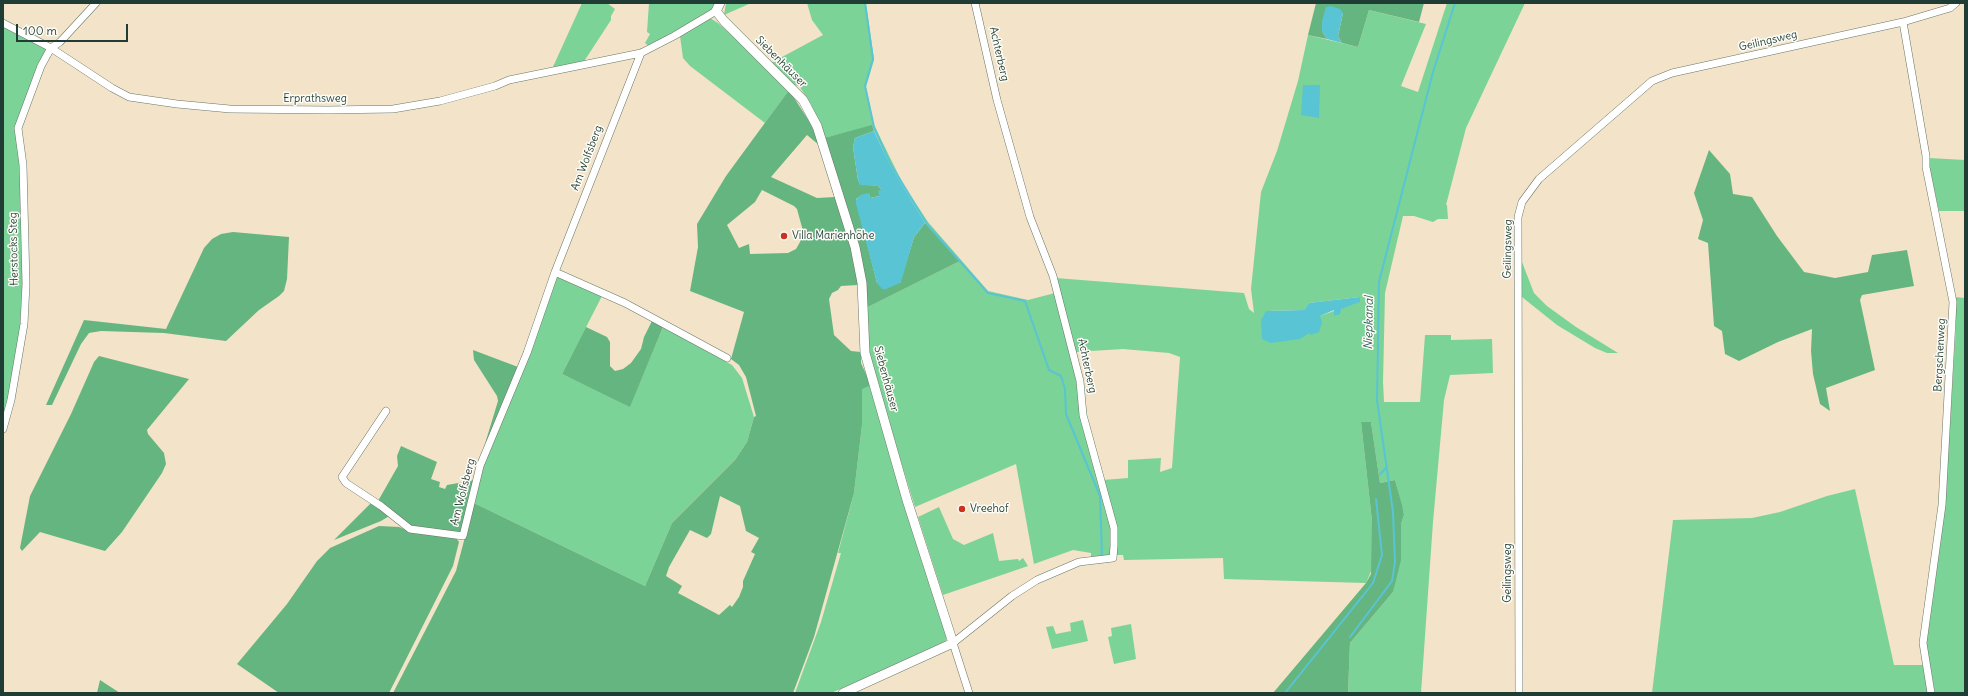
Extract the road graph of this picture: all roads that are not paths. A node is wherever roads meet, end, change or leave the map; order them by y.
1 (96, 3) edge
2 (975, 3) edge
3 (1956, 3) edge
4 (718, 7) edge
5 (1903, 22) junction
6 (3, 23) edge
7 (51, 48) junction
8 (641, 53) junction
9 (555, 272) junction
10 (727, 358) dead end
11 (386, 411) dead end
12 (3, 430) edge
13 (953, 643) junction
14 (843, 693) edge
15 (969, 693) edge
16 (1519, 693) edge
17 (1931, 693) edge

1 - 7 street
2 - 13 street, Achterberg
3 - 5 street, Geilingsweg
4 - 8 street, Erprathsweg
4 - 13 street, Siebenhäuser
5 - 16 street, Geilingsweg
5 - 17 street, Bergschenweg
6 - 7 street, Erprathsweg
7 - 8 street, Erprathsweg
7 - 12 street, Herstocks Steg
8 - 9 street, Am Wolfsberg
9 - 10 street
9 - 11 street, Am Wolfsberg
13 - 14 street
13 - 15 street

